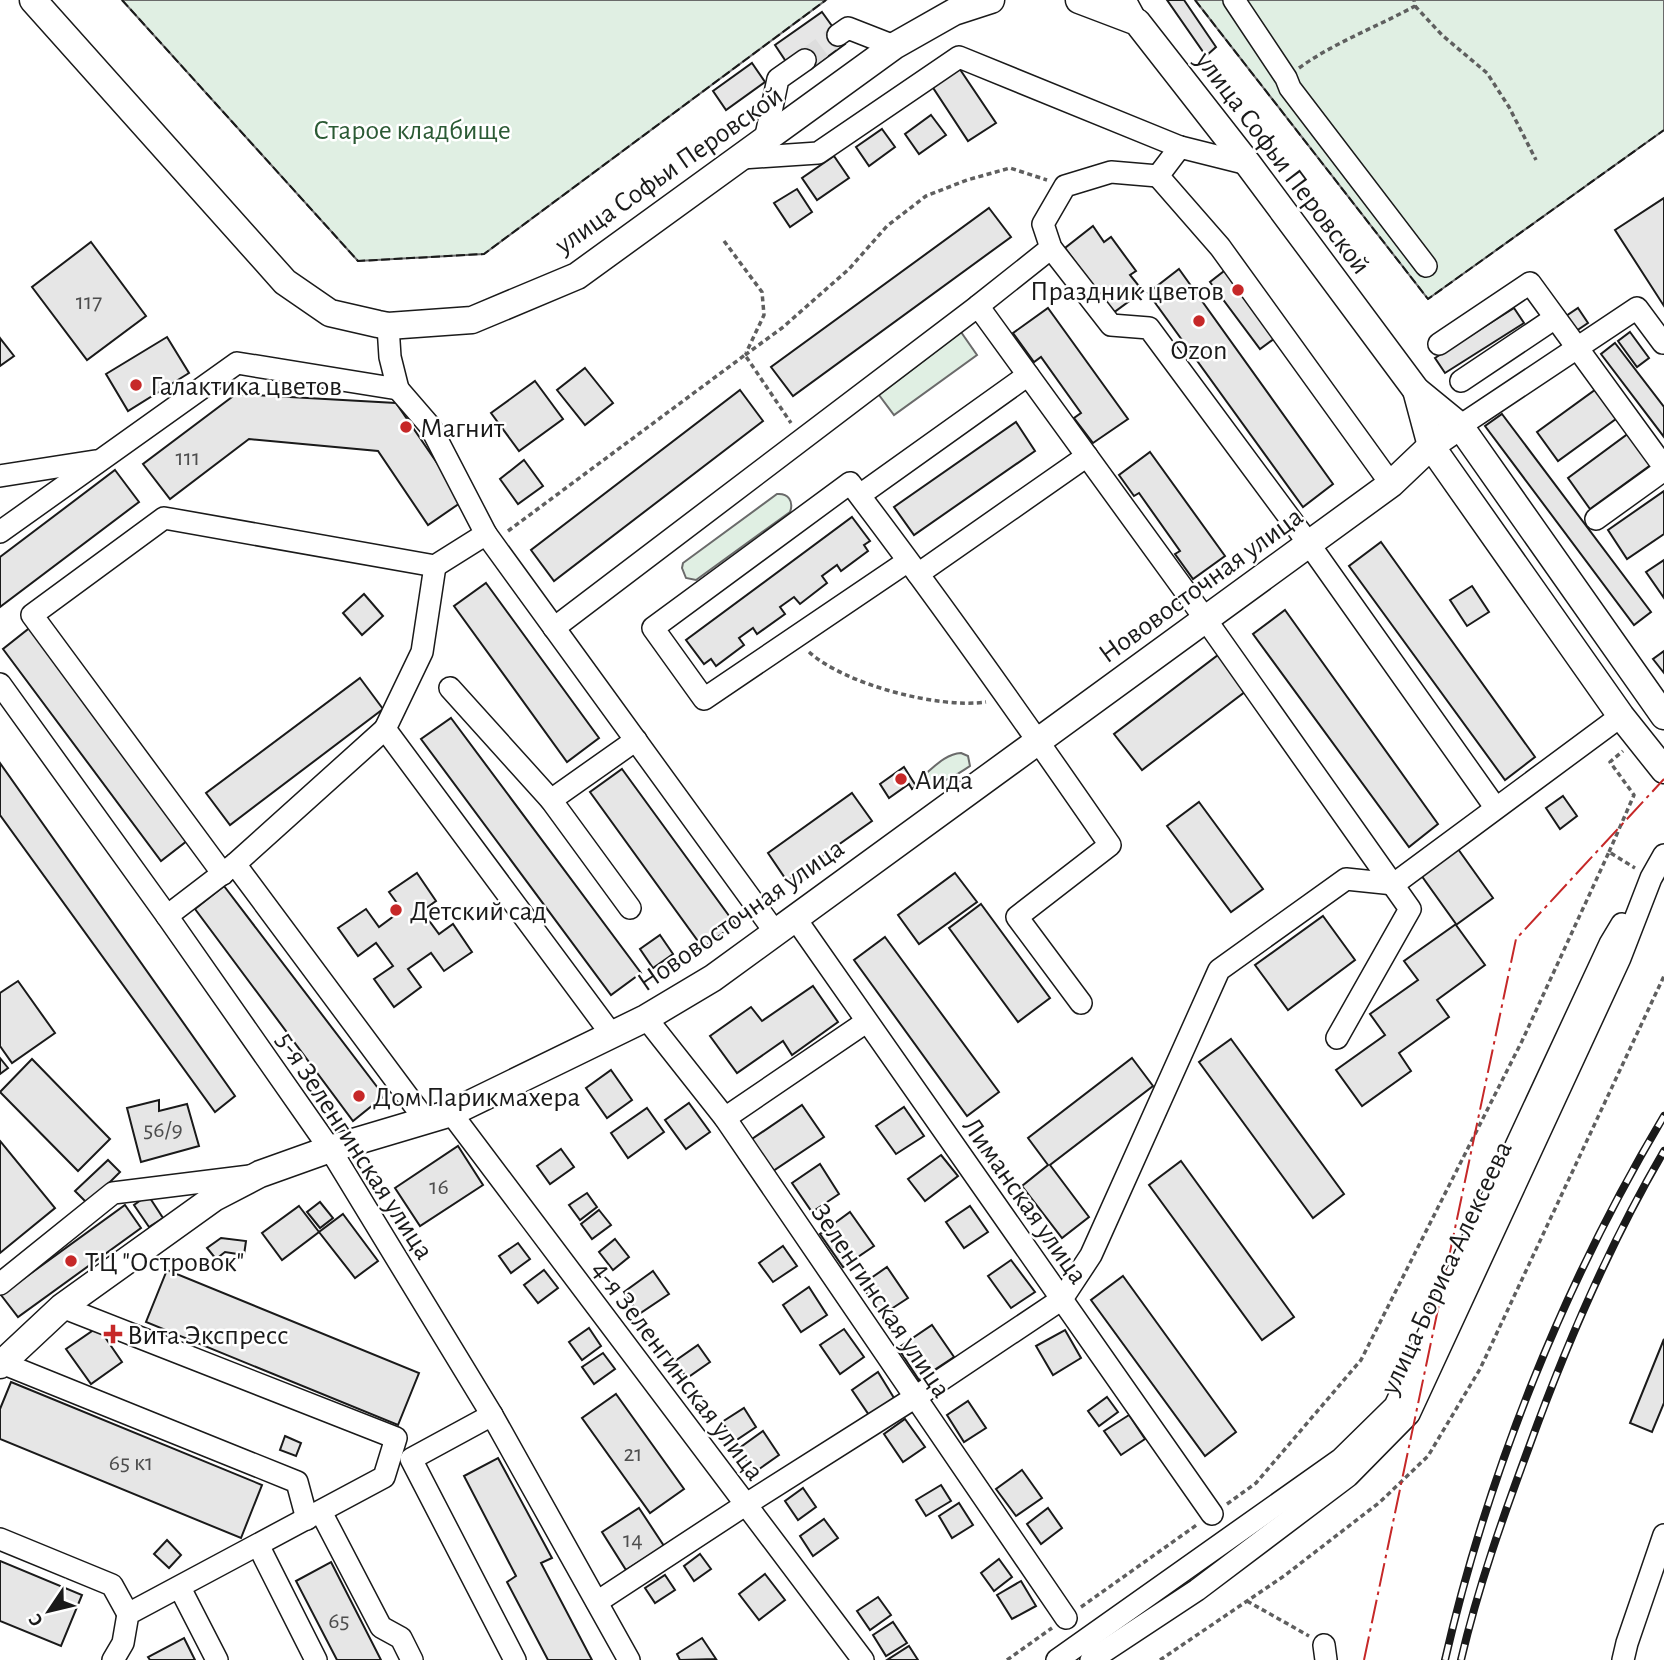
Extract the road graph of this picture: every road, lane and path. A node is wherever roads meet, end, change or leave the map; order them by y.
1 (33, 0) edge
2 (991, 0) edge
3 (1079, 0) edge
4 (1234, 0) edge
5 (1414, 0) edge
6 (1415, 6) junction
7 (1131, 11) edge
8 (838, 35) tunnel mouth
9 (894, 46) junction
10 (805, 60) tunnel mouth
11 (1286, 78) junction
12 (765, 140) junction
13 (1181, 147) junction
14 (742, 158) junction
15 (1536, 160) dead end
16 (1248, 164) junction
17 (1158, 176) junction
18 (1065, 186) junction
19 (724, 241) dead end
20 (1051, 248) junction
21 (1426, 266) dead end
22 (978, 306) junction
23 (1555, 318) junction
24 (388, 326) junction
25 (1663, 343) edge
26 (1439, 344) dead end
27 (1576, 348) junction
28 (745, 355) junction
29 (1028, 375) junction
30 (1461, 381) dead end
31 (398, 389) junction
32 (1416, 390) junction
33 (1460, 426) junction
34 (800, 440) junction
35 (1431, 446) junction
36 (1087, 456) junction
37 (97, 461) junction
38 (1664, 468) edge
39 (0, 476) edge
40 (1391, 484) junction
41 (860, 495) junction
42 (1596, 519) dead end
43 (0, 532) edge
44 (489, 538) junction
45 (1309, 544) junction
46 (435, 566) junction
47 (913, 568) junction
48 (1206, 620) junction
49 (554, 628) junction
50 (795, 638) junction
51 (0, 684) edge
52 (450, 688) dead end
53 (1009, 699) junction
54 (1621, 716) junction
55 (1664, 716) edge
56 (385, 729) junction
57 (1639, 738) junction
58 (636, 740) junction
59 (1038, 741) junction
60 (1664, 770) edge
61 (551, 800) junction
62 (1495, 807) junction
63 (1609, 852) junction
64 (1664, 855) edge
65 (229, 869) junction
66 (1651, 878) junction
67 (1394, 884) junction
68 (630, 908) dead end
69 (167, 916) junction
70 (785, 925) junction
71 (1081, 1003) dead end
72 (646, 1018) junction
73 (866, 1023) junction
74 (612, 1035) junction
75 (1337, 1038) dead end
76 (438, 1117) junction
77 (725, 1118) junction
78 (330, 1149) junction
79 (260, 1174) junction
80 (0, 1284) edge
81 (1062, 1299) junction
82 (62, 1307) junction
83 (1, 1364) edge
84 (914, 1398) junction
85 (492, 1415) junction
86 (411, 1459) junction
87 (384, 1477) junction
88 (746, 1505) junction
89 (1212, 1514) junction
90 (314, 1515) junction
91 (1664, 1535) edge
92 (0, 1539) edge
93 (258, 1545) junction
94 (180, 1588) junction
95 (1247, 1601) dead end
96 (597, 1602) junction
97 (128, 1614) junction
98 (1066, 1618) junction
99 (1325, 1652) edge
100 (1093, 1659) edge
101 (113, 1660) edge
102 (217, 1660) edge
103 (316, 1660) edge
104 (412, 1660) edge
105 (515, 1660) edge
106 (629, 1660) edge
107 (863, 1660) edge
108 (1007, 1660) edge
109 (1057, 1660) edge
110 (1623, 1660) edge

1 - 24 main road, улица Софьи Перовской
2 - 9 main road, улица Софьи Перовской
3 - 7 main road, улица Софьи Перовской
4 - 11 street
5 - 6 path
6 - 11 path
6 - 15 path
7 - 16 main road, улица Софьи Перовской
8 - 9 street
9 - 12 main road, улица Софьи Перовской
10 - 12 street
11 - 21 street
12 - 14 main road, улица Софьи Перовской
13 - 14 street
13 - 16 street
13 - 17 street
14 - 24 main road, улица Софьи Перовской
16 - 32 main road, улица Софьи Перовской
17 - 18 street
17 - 40 street
18 - 20 street
18 - 28 path
19 - 28 path
20 - 22 street
20 - 45 street
22 - 29 street
22 - 34 street
23 - 26 street
23 - 27 street
23 - 30 street
24 - 31 street
25 - 27 street
27 - 33 street
27 - 38 street
28 - 34 path
28 - 44 path
29 - 36 street
29 - 41 street
31 - 37 street
31 - 44 street, Лиманская улица
32 - 33 main road, улица Софьи Перовской
32 - 35 main road, улица Софьи Перовской
33 - 35 main road, Нововосточная улица
33 - 55 main road, улица Софьи Перовской
34 - 49 street
35 - 40 main road, Нововосточная улица
35 - 54 main road, улица Софьи Перовской
36 - 47 street
36 - 48 street
37 - 39 street
37 - 43 street
38 - 42 street
40 - 45 main road, Нововосточная улица
41 - 47 street
41 - 50 street
44 - 46 street
44 - 49 street, Лиманская улица
45 - 48 main road, Нововосточная улица
45 - 62 street
46 - 56 street
46 - 65 street, 4-я Зеленгинская улица
47 - 50 street
47 - 53 street
48 - 59 main road, Нововосточная улица
48 - 67 street
49 - 58 street, Лиманская улица
50 - 53 path
51 - 69 street, 5-я Зеленгинская улица
52 - 61 street
53 - 59 street
54 - 57 main road, улица Софьи Перовской
54 - 62 street
56 - 65 street
56 - 74 street
57 - 60 main road, улица Софьи Перовской
57 - 63 path
58 - 61 street
58 - 70 street, Лиманская улица
59 - 70 main road, Нововосточная улица
59 - 71 street
61 - 68 street
62 - 67 street
63 - 66 path
63 - 89 path
64 - 66 street, улица Бориса Алексеева
65 - 69 street
65 - 76 street, 4-я Зеленгинская улица
66 - 100 street, улица Бориса Алексеева
66 - 109 street
67 - 75 street
67 - 81 street
69 - 78 street, 5-я Зеленгинская улица
70 - 72 main road, Нововосточная улица
70 - 73 street, Лиманская улица
72 - 74 main road, Нововосточная улица
72 - 77 street, Зеленгинская улица
73 - 77 street
73 - 81 street, Лиманская улица
74 - 76 main road, Нововосточная улица
76 - 78 main road, Нововосточная улица
76 - 88 street, 4-я Зеленгинская улица
77 - 84 street, Зеленгинская улица
78 - 79 main road, Нововосточная улица
78 - 85 street, 5-я Зеленгинская улица
79 - 80 street
79 - 82 main road, Нововосточная улица
81 - 84 street
81 - 89 street, Лиманская улица
82 - 83 main road, Нововосточная улица
82 - 87 street
83 - 90 street
84 - 88 street
84 - 98 street, Зеленгинская улица
85 - 86 street
85 - 96 street, 5-я Зеленгинская улица
86 - 87 street
86 - 105 street
87 - 90 street
88 - 96 street
88 - 107 street, 4-я Зеленгинская улица
89 - 98 path
90 - 93 street
90 - 104 street
91 - 110 street
92 - 97 street
93 - 94 street
93 - 103 street
94 - 97 street
94 - 102 street
95 - 99 path
96 - 106 street, 5-я Зеленгинская улица
97 - 101 street
98 - 108 path

